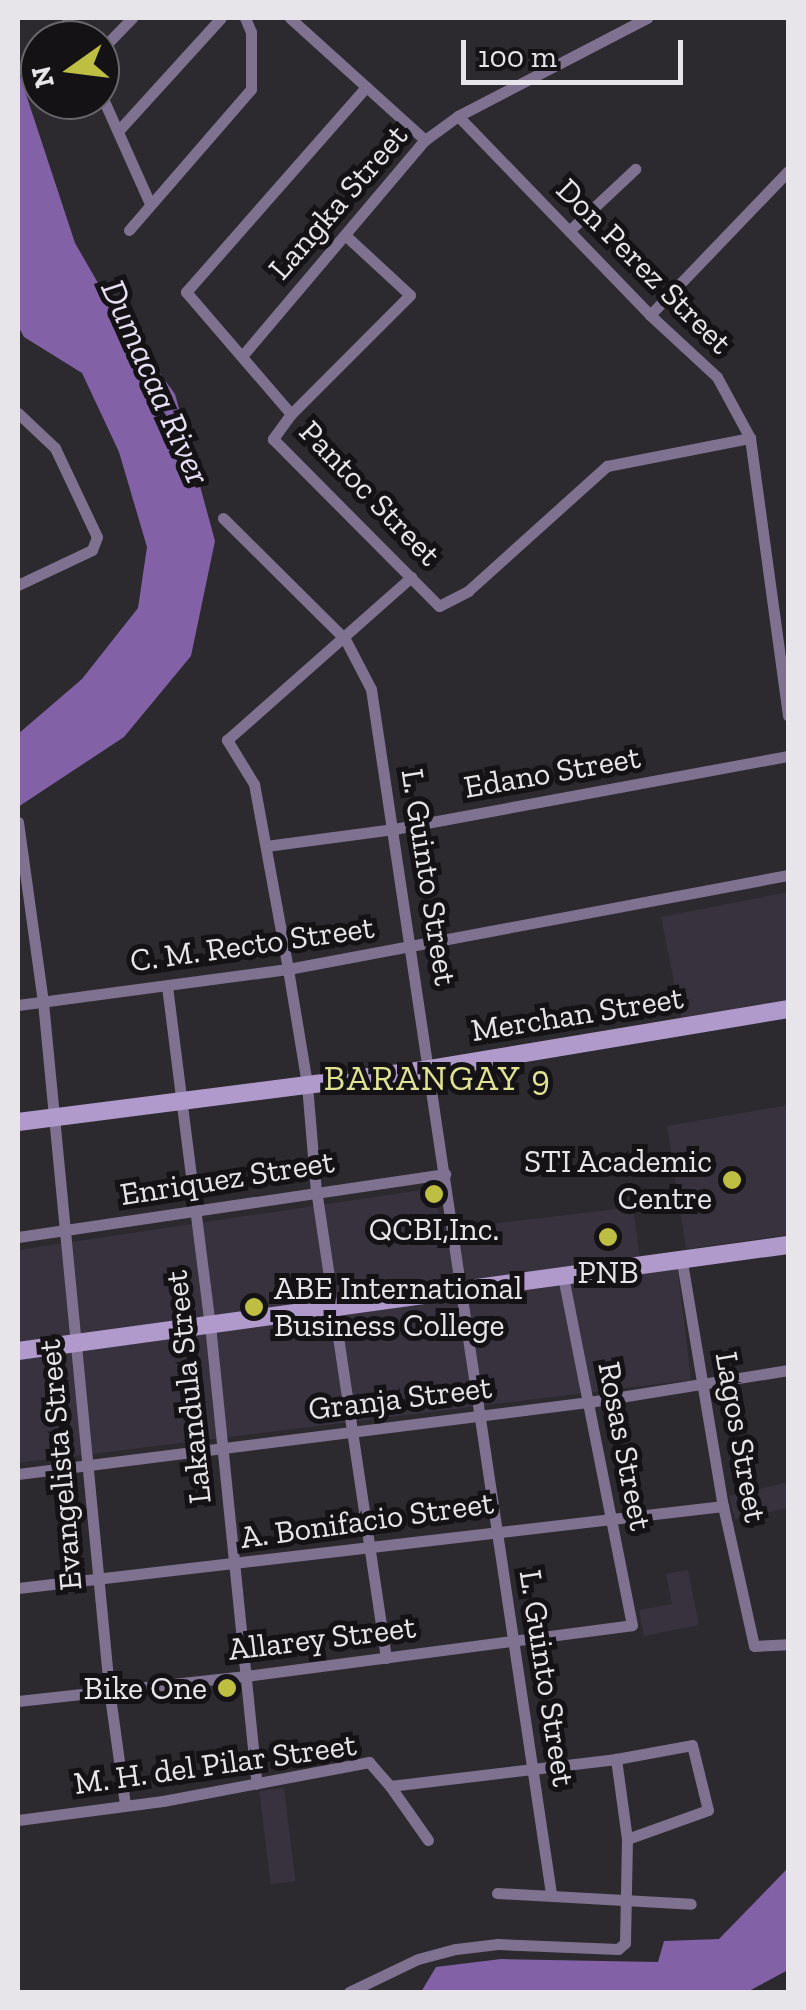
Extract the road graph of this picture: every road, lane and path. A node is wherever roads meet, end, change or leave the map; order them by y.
1 (220, 18) edge
2 (245, 18) edge
3 (290, 18) edge
4 (647, 18) edge
5 (366, 87) junction
6 (458, 116) junction
7 (114, 120) edge
8 (119, 130) junction
9 (425, 140) junction
10 (635, 169) dead end
11 (787, 170) edge
12 (150, 204) junction
13 (129, 230) dead end
14 (569, 231) junction
15 (345, 235) junction
16 (650, 315) junction
17 (243, 355) junction
18 (18, 413) edge
19 (292, 414) junction
20 (750, 438) junction
21 (223, 518) dead end
22 (411, 576) junction
23 (18, 585) edge
24 (782, 615) edge
25 (345, 639) junction
26 (786, 688) edge
27 (788, 715) edge
28 (788, 756) edge
29 (18, 822) edge
30 (394, 829) junction
31 (266, 846) junction
32 (788, 875) edge
33 (412, 948) junction
34 (288, 969) junction
35 (167, 986) junction
36 (43, 1002) junction
37 (18, 1005) edge
38 (788, 1009) edge
39 (430, 1069) junction
40 (307, 1084) junction
41 (182, 1100) junction
42 (53, 1116) junction
43 (18, 1122) edge
44 (445, 1174) junction
45 (316, 1192) junction
46 (197, 1210) junction
47 (65, 1231) junction
48 (18, 1237) edge
49 (788, 1245) edge
50 (682, 1262) junction
51 (563, 1277) junction
52 (462, 1290) junction
53 (333, 1308) junction
54 (210, 1325) junction
55 (76, 1344) junction
56 (18, 1351) edge
57 (788, 1370) edge
58 (705, 1385) junction
59 (589, 1402) junction
60 (479, 1416) junction
61 (353, 1432) junction
62 (223, 1448) junction
63 (86, 1465) junction
64 (18, 1474) edge
65 (723, 1506) junction
66 (612, 1518) junction
67 (496, 1530) junction
68 (370, 1550) junction
69 (235, 1565) junction
70 (98, 1579) junction
71 (18, 1588) edge
72 (632, 1625) joint
73 (514, 1641) junction
74 (788, 1644) edge
75 (386, 1658) junction
76 (246, 1676) junction
77 (109, 1690) junction
78 (18, 1701) edge
79 (616, 1759) junction
80 (536, 1768) junction
81 (258, 1784) junction
82 (390, 1786) junction
83 (125, 1805) junction
84 (18, 1820) edge
85 (626, 1839) junction
86 (428, 1840) dead end
87 (497, 1892) dead end
88 (551, 1894) junction
89 (625, 1900) junction
90 (691, 1904) dead end
91 (349, 1992) edge

1 - 8 street
2 - 12 street
3 - 5 street
4 - 6 street, Langka Street
5 - 9 street
5 - 17 street
6 - 9 street, Langka Street
6 - 14 street, Don Perez Street
7 - 8 street
8 - 12 street
9 - 15 street, Langka Street
10 - 14 street
11 - 16 street
12 - 13 street
14 - 16 street, Don Perez Street
15 - 17 street, Langka Street
15 - 19 street
16 - 20 street, Don Perez Street
17 - 19 street
18 - 23 street
19 - 22 street, Pantoc Street
20 - 22 street, Pantoc Street
20 - 24 street, Don Perez Street
21 - 25 street, L. Guinto Street
22 - 25 street
24 - 26 street, Don Perez Street
25 - 30 street, L. Guinto Street
25 - 31 street
26 - 27 street, Don Perez Street
28 - 30 street, Edano Street
29 - 36 street, Evangelista Street
30 - 31 street, Edano Street
30 - 33 street, L. Guinto Street
31 - 34 street
32 - 33 street, C. M. Recto Street
33 - 34 street, C. M. Recto Street
33 - 39 street, L. Guinto Street
34 - 35 street, C. M. Recto Street
34 - 40 street
35 - 36 street, C. M. Recto Street
35 - 41 street, Lakandula Street
36 - 37 street, C. M. Recto Street
36 - 42 street, Evangelista Street
38 - 39 main road, Merchan Street
39 - 40 main road, Merchan Street
39 - 44 street, L. Guinto Street
40 - 41 main road, Merchan Street
40 - 45 street
41 - 42 main road, Merchan Street
41 - 46 street, Lakandula Street
42 - 43 main road, Merchan Street
42 - 47 street, Evangelista Street
44 - 45 street, Enriquez Street
44 - 52 street, L. Guinto Street
45 - 46 street, Enriquez Street
45 - 53 street
46 - 47 street, Enriquez Street
46 - 54 street, Lakandula Street
47 - 48 street, Enriquez Street
47 - 55 street, Evangelista Street
49 - 50 main road
50 - 51 main road
50 - 58 street, Lagos Street
51 - 52 main road
51 - 59 street, Rosas Street
52 - 53 main road
52 - 60 street, L. Guinto Street
53 - 54 main road
53 - 61 street
54 - 55 main road
54 - 62 street, Lakandula Street
55 - 56 main road
55 - 63 street, Evangelista Street
57 - 58 street, Granja Street
58 - 59 street, Granja Street
58 - 65 street, Lagos Street
59 - 60 street, Granja Street
59 - 66 street, Rosas Street
60 - 61 street, Granja Street
60 - 67 street, L. Guinto Street
61 - 62 street, Granja Street
61 - 68 street
62 - 63 street, Granja Street
62 - 69 street, Lakandula Street
63 - 64 street, Granja Street
63 - 70 street, Evangelista Street
65 - 66 street, A. Bonifacio Street
65 - 74 street, Lagos Street
66 - 67 street, A. Bonifacio Street
66 - 72 street, Rosas Street
67 - 68 street, A. Bonifacio Street
67 - 73 street, L. Guinto Street
68 - 69 street, A. Bonifacio Street
68 - 75 street
69 - 70 street, A. Bonifacio Street
69 - 76 street, Lakandula Street
70 - 71 street, A. Bonifacio Street
70 - 77 street, Evangelista Street
72 - 73 street, Allarey Street
73 - 75 street, Allarey Street
73 - 80 street, L. Guinto Street
75 - 76 street, Allarey Street
76 - 77 street, Allarey Street
76 - 81 street, Lakandula Street
77 - 78 street, Allarey Street
77 - 83 street, Evangelista Street
79 - 80 street, M. H. del Pilar Street
79 - 85 street
79 - 85 street, M. H. del Pilar Street
80 - 82 street, M. H. del Pilar Street
80 - 88 street, L. Guinto Street
81 - 82 street, M. H. del Pilar Street
81 - 83 street, M. H. del Pilar Street
82 - 86 street
83 - 84 street, M. H. del Pilar Street
85 - 89 street
87 - 88 street
88 - 89 street
89 - 90 street
89 - 91 street

